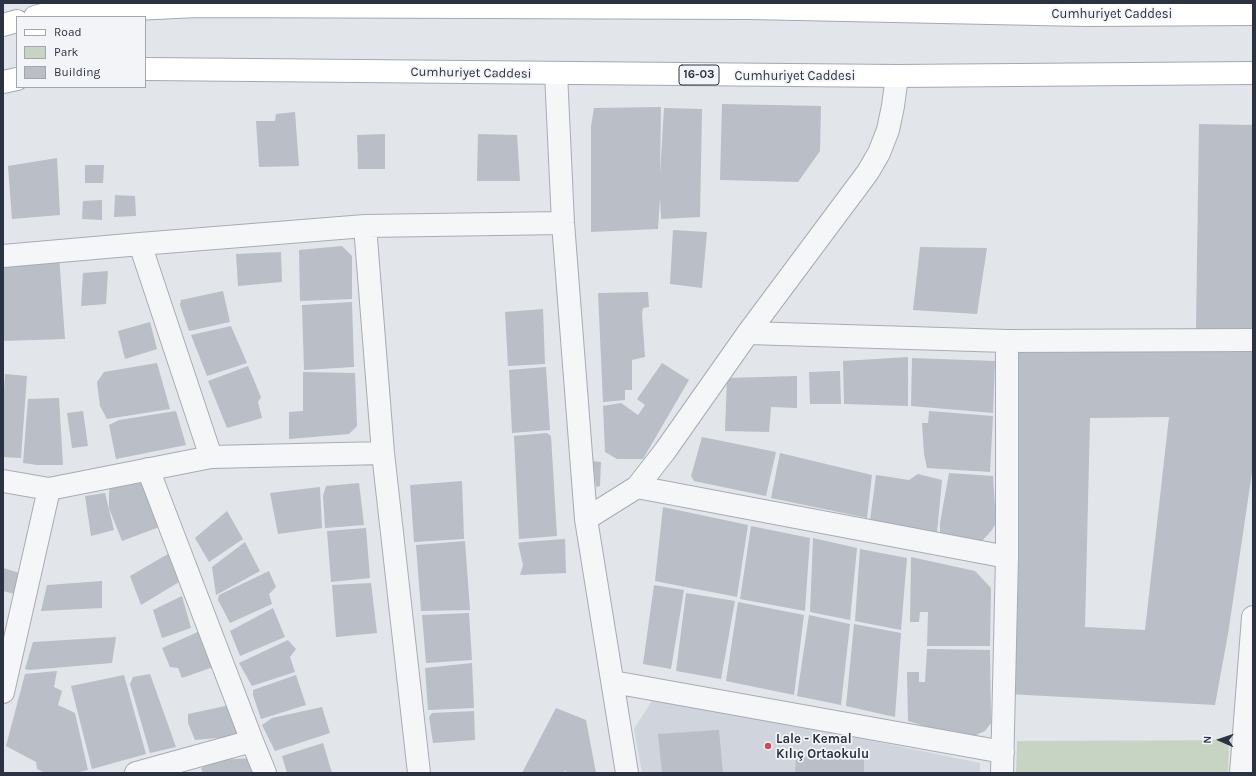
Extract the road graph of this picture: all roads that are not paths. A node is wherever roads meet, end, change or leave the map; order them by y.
1 (749, 6) edge
2 (1086, 9) edge
3 (1253, 14) edge
4 (40, 16) edge
5 (16, 21) edge
6 (3, 25) edge
7 (146, 69) edge
8 (1253, 73) edge
9 (556, 74) junction
10 (897, 76) junction
11 (16, 79) edge
12 (3, 82) edge
13 (563, 223) junction
14 (365, 226) junction
15 (140, 244) junction
16 (3, 256) edge
17 (748, 333) junction
18 (1253, 340) edge
19 (1007, 341) junction
20 (383, 453) junction
21 (211, 457) junction
22 (148, 469) junction
23 (3, 481) edge
24 (637, 487) junction
25 (49, 489) junction
26 (586, 518) junction
27 (1007, 557) junction
28 (1252, 623) edge
29 (613, 682) junction
30 (3, 692) edge
31 (252, 741) junction
32 (1002, 763) edge
33 (1245, 771) edge
34 (136, 773) edge
35 (265, 773) edge
36 (419, 773) edge
37 (627, 773) edge

1 - 2 main road, Cumhuriyet Caddesi
1 - 4 main road, Cumhuriyet Caddesi
2 - 3 main road, Cumhuriyet Caddesi
5 - 6 main road
7 - 9 main road, Cumhuriyet Caddesi / 16-03
8 - 10 main road, Cumhuriyet Caddesi / 16-03
9 - 10 main road, Cumhuriyet Caddesi / 16-03
9 - 13 street
10 - 17 street
11 - 12 main road
13 - 14 street
13 - 26 street
14 - 15 street
14 - 20 street
15 - 16 street
15 - 21 street
17 - 19 street
17 - 24 street
18 - 19 street
19 - 27 street
20 - 21 street
20 - 36 street
21 - 22 street
22 - 25 street
22 - 31 street
23 - 25 street
24 - 26 street
24 - 27 street
25 - 30 street
26 - 29 street
27 - 32 street
28 - 33 street
29 - 32 street
29 - 37 street
31 - 34 street
31 - 35 street

